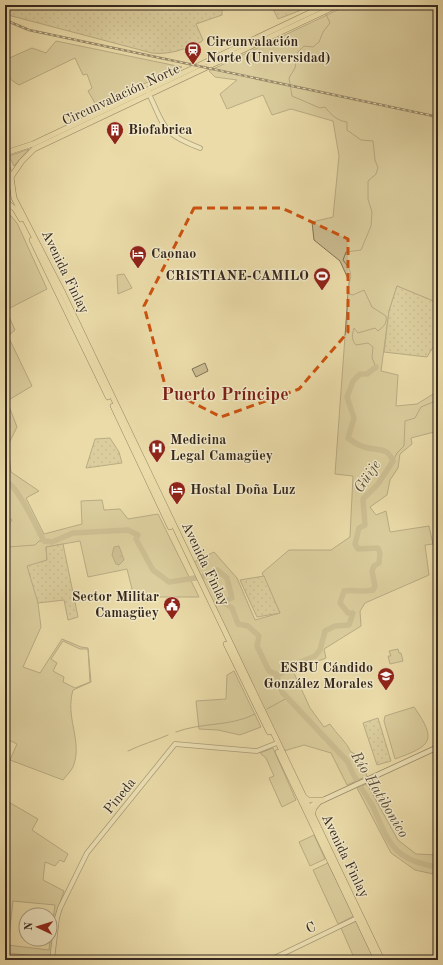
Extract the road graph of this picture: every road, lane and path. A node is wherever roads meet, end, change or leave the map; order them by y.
1 (338, 5) edge
2 (328, 7) edge
3 (148, 93) junction
4 (200, 148) dead end
5 (5, 153) edge
6 (5, 163) edge
7 (11, 177) junction
8 (5, 191) edge
9 (5, 201) edge
10 (194, 573) junction
11 (276, 744) junction
12 (438, 747) edge
13 (301, 793) junction
14 (321, 801) junction
15 (306, 808) junction
16 (312, 815) junction
17 (359, 917) junction
18 (52, 960) edge
19 (270, 960) edge
20 (377, 960) edge
21 (382, 960) edge

1 - 2 main road, Circunvalación Norte
2 - 3 main road, Circunvalación Norte
3 - 4 street
3 - 5 main road, Circunvalación Norte
3 - 7 main road, Circunvalación Norte
6 - 7 main road, Avenida Finlay
7 - 8 main road, Circunvalación Norte
7 - 10 main road, Avenida Finlay
9 - 10 main road, Avenida Finlay
10 - 11 main road, Avenida Finlay
11 - 13 main road, Avenida Finlay
11 - 15 main road, Avenida Finlay
11 - 18 street, Pineda
12 - 14 main road
13 - 14 main road
13 - 15 main road, Avenida Finlay
14 - 15 main road
14 - 16 main road
15 - 16 main road, Avenida Finlay
15 - 17 main road, Avenida Finlay
16 - 17 main road, Avenida Finlay
17 - 19 street, C
17 - 20 main road, Avenida Finlay
17 - 21 main road, Avenida Finlay

